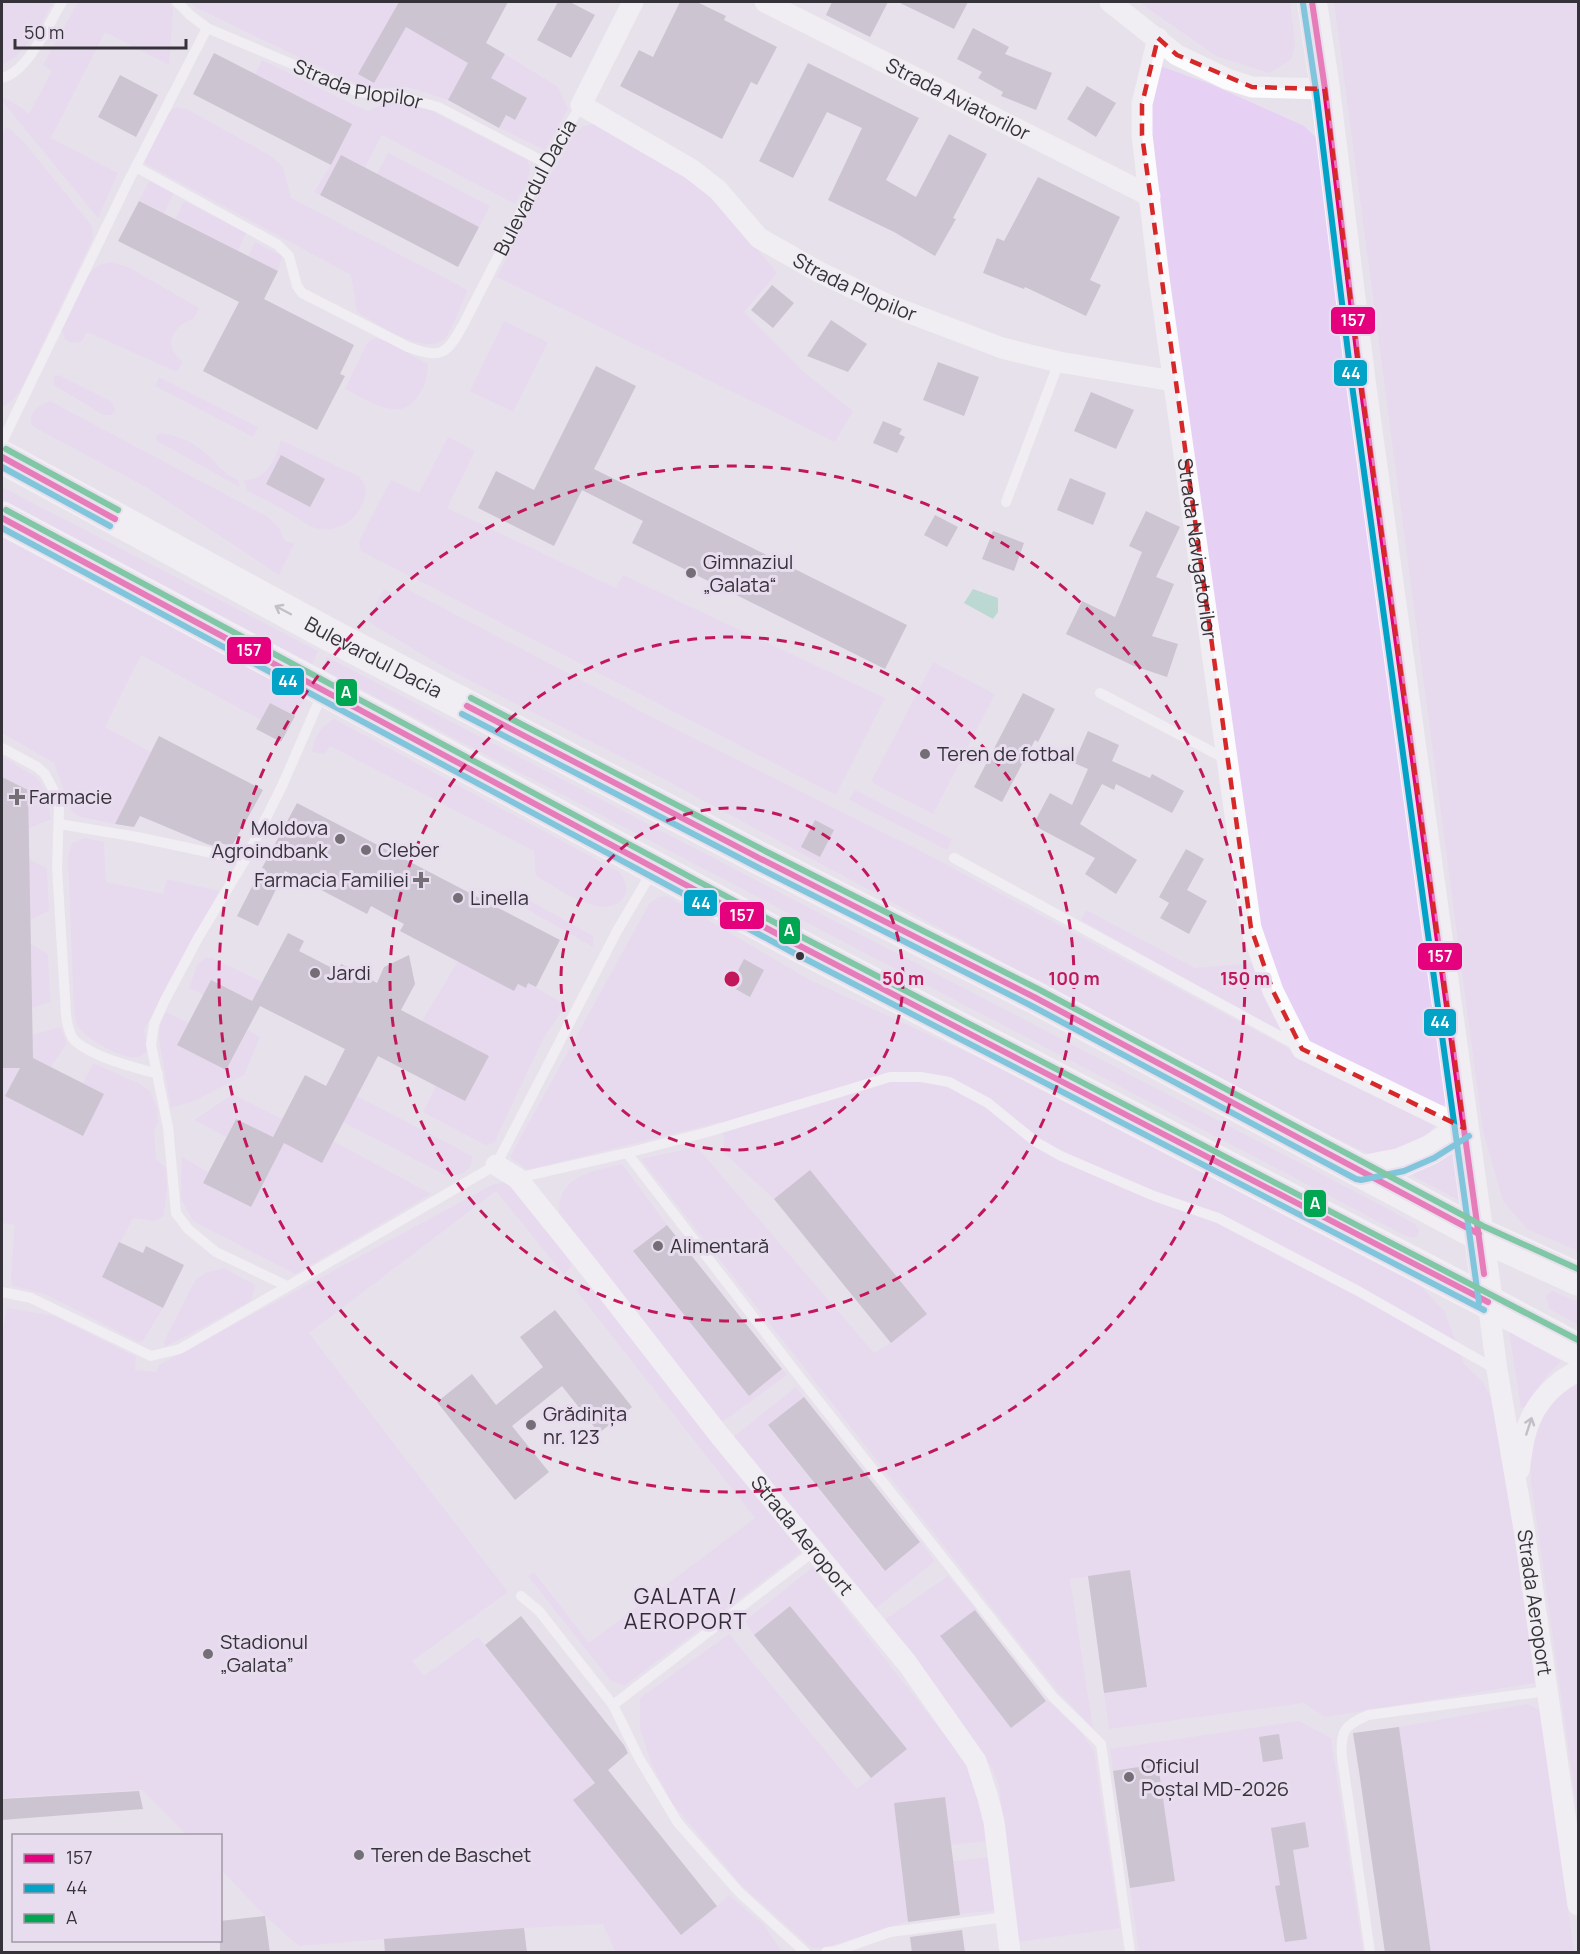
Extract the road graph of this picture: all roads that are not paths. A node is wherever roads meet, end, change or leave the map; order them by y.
1 (62, 2) edge
2 (177, 2) edge
3 (633, 2) edge
4 (765, 2) edge
5 (1110, 2) edge
6 (1312, 2) edge
7 (207, 28) junction
8 (1158, 38) junction
9 (2, 78) edge
10 (1325, 89) junction
11 (581, 105) junction
12 (546, 163) junction
13 (136, 167) junction
14 (1150, 196) junction
15 (1059, 362) junction
16 (1173, 381) junction
17 (2, 442) edge
18 (2, 457) edge
19 (1006, 502) dead end
20 (2, 518) edge
21 (325, 689) junction
22 (1100, 693) dead end
23 (2, 748) edge
24 (1226, 759) junction
25 (59, 824) junction
26 (954, 858) dead end
27 (245, 860) junction
28 (655, 867) junction
29 (1302, 1049) junction
30 (158, 1074) junction
31 (1464, 1128) junction
32 (627, 1153) junction
33 (496, 1165) junction
34 (1359, 1171) junction
35 (517, 1178) junction
36 (1479, 1234) junction
37 (1578, 1279) edge
38 (287, 1286) junction
39 (2, 1292) edge
40 (1488, 1302) junction
41 (1578, 1350) edge
42 (1497, 1370) junction
43 (1578, 1371) edge
44 (1516, 1482) junction
45 (814, 1551) junction
46 (521, 1596) dead end
47 (1547, 1691) junction
48 (613, 1705) junction
49 (1578, 1905) edge
50 (1006, 1917) junction
51 (805, 1953) edge
52 (826, 1953) edge
53 (1010, 1953) edge
54 (1130, 1953) edge
55 (1370, 1953) edge

1 - 9 lane
2 - 7 lane, Strada Plopilor
3 - 11 street
4 - 14 street, Strada Aviatorilor
5 - 8 street
6 - 10 street
7 - 12 lane, Strada Plopilor
7 - 13 lane
8 - 10 street
8 - 14 street, Strada Navigatorilor
10 - 31 street
11 - 12 lane, Bulevardul Dacia
11 - 15 street, Strada Plopilor
12 - 13 lane, Bulevardul Dacia
13 - 17 lane
14 - 16 street, Strada Navigatorilor
15 - 16 street, Strada Plopilor
15 - 19 lane
16 - 24 street, Strada Navigatorilor
34 -> 18 main road, Bulevardul Dacia
20 - 21 main road
21 - 27 lane
21 - 28 main road
22 - 24 lane
23 - 25 lane
24 - 29 street, Strada Navigatorilor
25 - 27 lane
25 - 30 lane
26 - 29 lane
27 - 30 lane
28 - 33 lane
28 - 40 main road
29 - 31 street
30 - 38 lane
31 - 34 street
31 - 36 street
32 - 35 lane
32 - 42 lane
32 - 54 lane
33 - 35 street, Strada Aeroport
33 - 38 lane
34 - 36 main road, Bulevardul Dacia
35 - 45 street, Strada Aeroport
36 - 37 main road, Bulevardul Dacia
36 - 40 street
38 - 39 lane
40 - 41 main road
40 - 42 street, Strada Aeroport
42 - 44 street, Strada Aeroport
44 -> 43 street
44 - 47 street, Strada Aeroport
45 - 48 lane
45 - 50 street, Strada Aeroport
46 - 48 lane
47 - 49 street, Strada Aeroport
47 - 55 lane
48 - 51 lane
50 - 52 lane
50 - 53 street, Strada Aeroport

